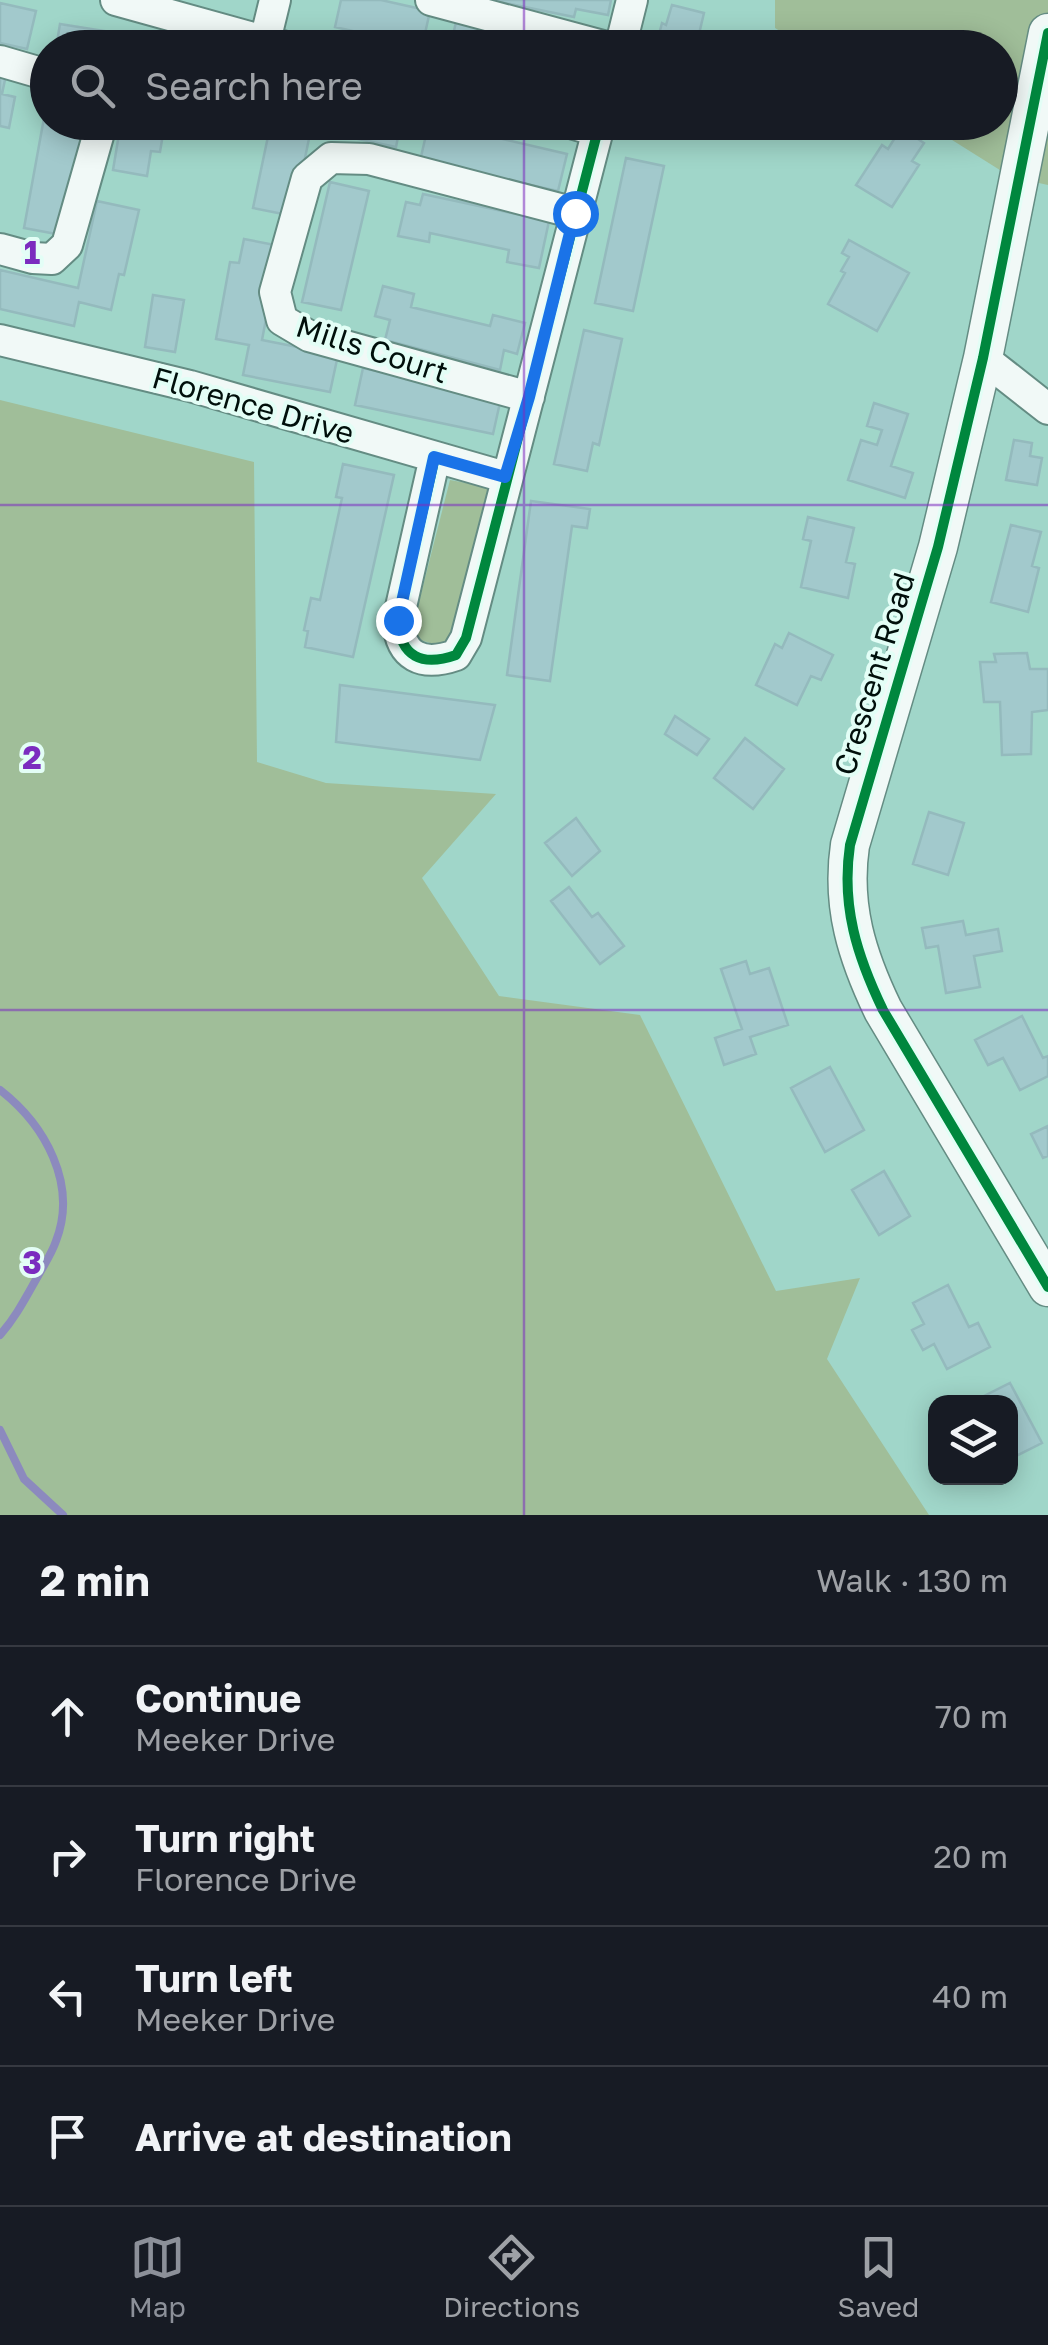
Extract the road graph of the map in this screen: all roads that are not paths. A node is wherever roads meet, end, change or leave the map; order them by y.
1 (116, 0) edge
2 (275, 0) edge
3 (431, 0) edge
4 (632, 0) edge
5 (224, 14) edge
6 (252, 30) edge
7 (276, 30) edge
8 (543, 30) edge
9 (624, 30) edge
10 (1048, 33) edge
11 (0, 61) edge
12 (30, 70) edge
13 (97, 140) edge
14 (595, 140) edge
15 (575, 213) junction
16 (0, 249) edge
17 (0, 340) edge
18 (983, 358) junction
19 (529, 397) junction
20 (1048, 409) edge
21 (434, 457) junction
22 (505, 477) junction
23 (1048, 1287) edge

1 - 5 street
2 - 7 street
3 - 8 street
4 - 9 street
5 - 6 street
10 - 18 street, Crescent Road
11 - 12 street
13 - 16 street
14 - 15 street
15 - 19 street
15 - 19 street, Mills Court
17 - 21 street, Florence Drive
18 - 20 street
18 - 23 street, Crescent Road
19 - 22 street
21 - 22 street, Florence Drive
21 - 22 street

